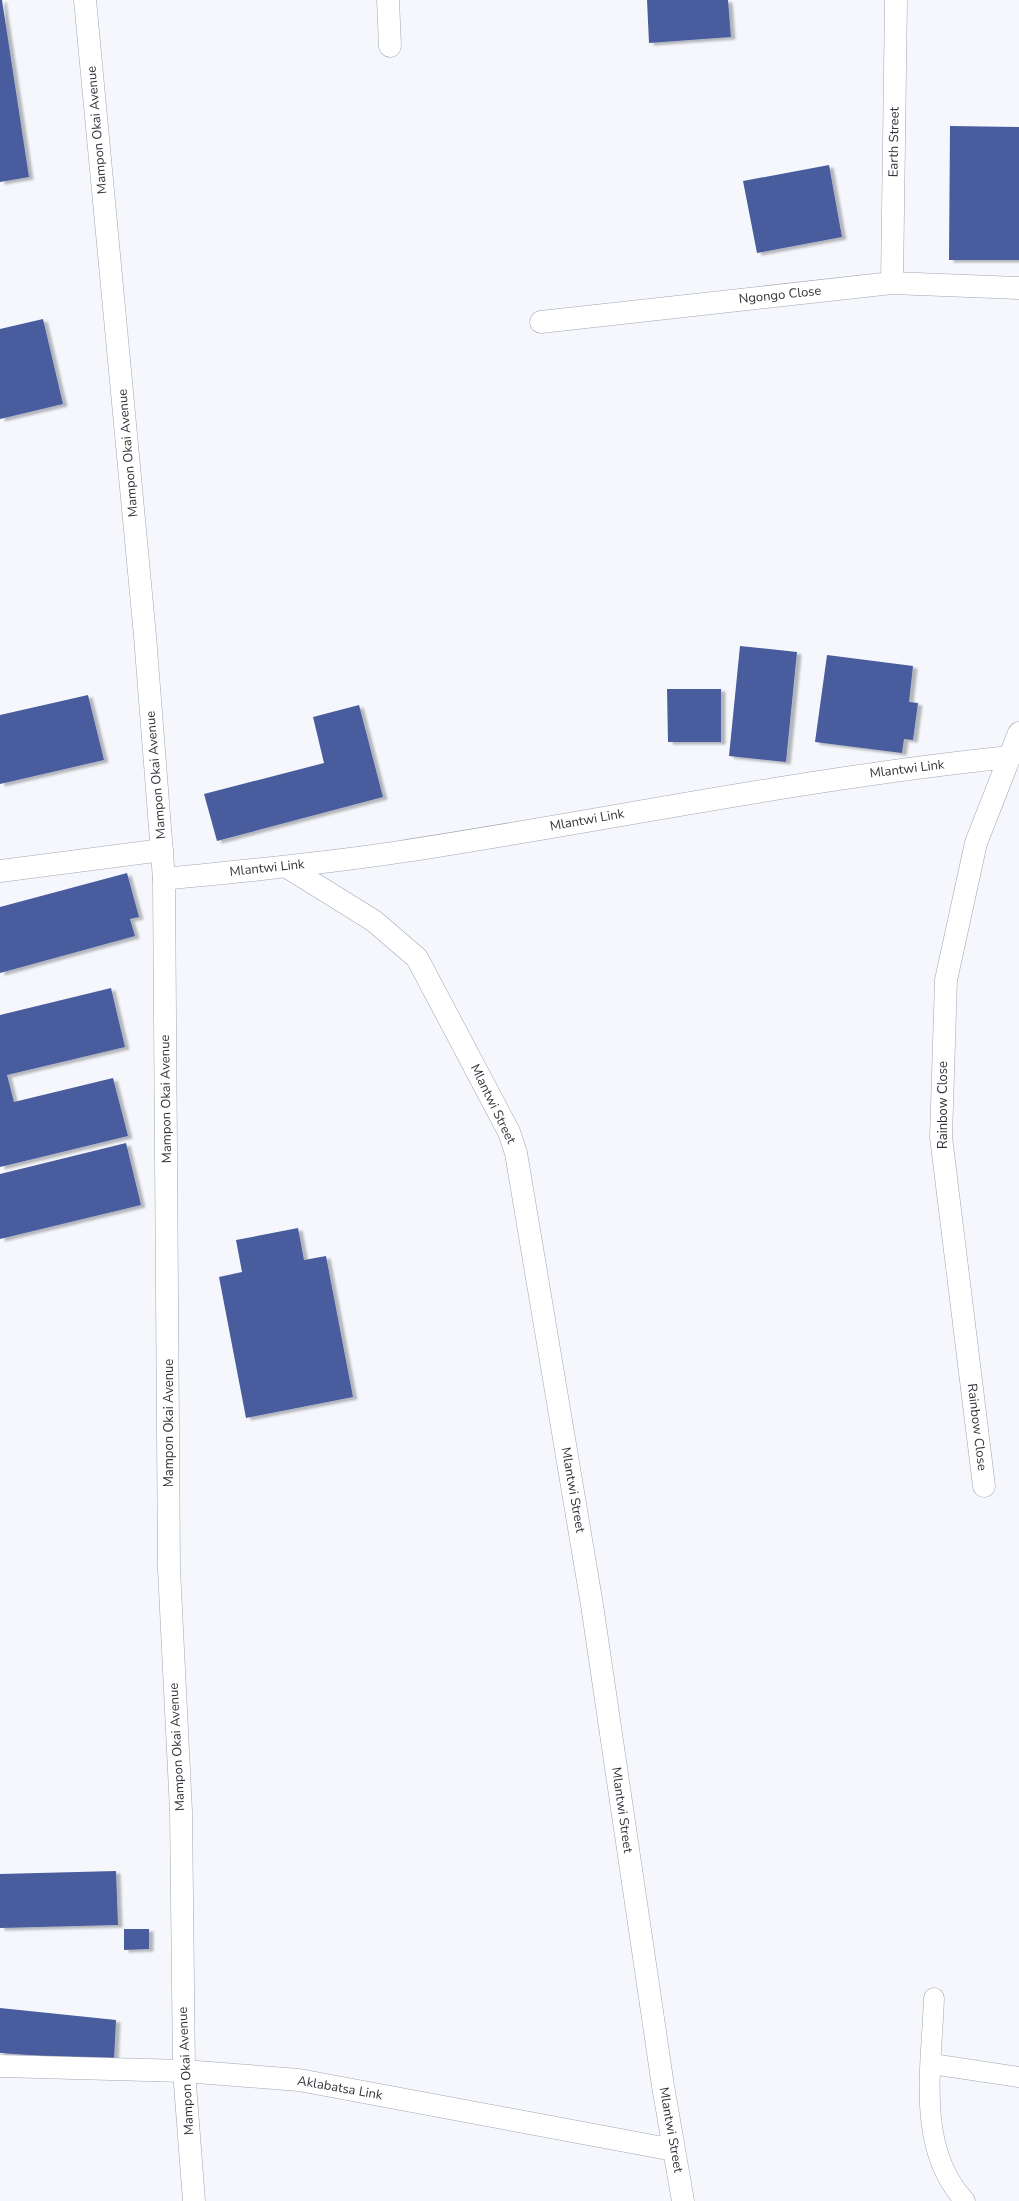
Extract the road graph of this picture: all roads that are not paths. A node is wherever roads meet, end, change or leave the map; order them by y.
1 (85, 0) edge
2 (388, 0) edge
3 (896, 0) edge
4 (390, 46) dead end
5 (892, 283) junction
6 (1019, 288) edge
7 (541, 322) dead end
8 (1019, 733) edge
9 (1010, 757) junction
10 (162, 850) junction
11 (287, 867) junction
12 (0, 871) edge
13 (164, 879) junction
14 (984, 1486) dead end
15 (934, 1998) dead end
16 (932, 2064) junction
17 (0, 2066) edge
18 (184, 2071) junction
19 (1019, 2077) edge
20 (674, 2150) junction
21 (194, 2201) edge
22 (683, 2201) edge
23 (965, 2201) edge

1 - 10 street, Mampon Okai Avenue
2 - 4 street
3 - 5 street, Earth Street
5 - 6 street, Ngongo Close
5 - 7 street, Ngongo Close
8 - 9 street, Rainbow Close
9 - 11 street, Mlantwi Link
9 - 14 street, Rainbow Close
10 - 12 street
10 - 13 street, Mampon Okai Avenue
11 - 13 street, Mlantwi Link
11 - 20 street, Mlantwi Street
13 - 18 street, Mampon Okai Avenue
15 - 16 lane
16 - 19 lane
16 - 23 lane
17 - 18 street, Aklabatsa Link
18 - 20 street, Aklabatsa Link
18 - 21 street, Mampon Okai Avenue
20 - 22 street, Mlantwi Street

